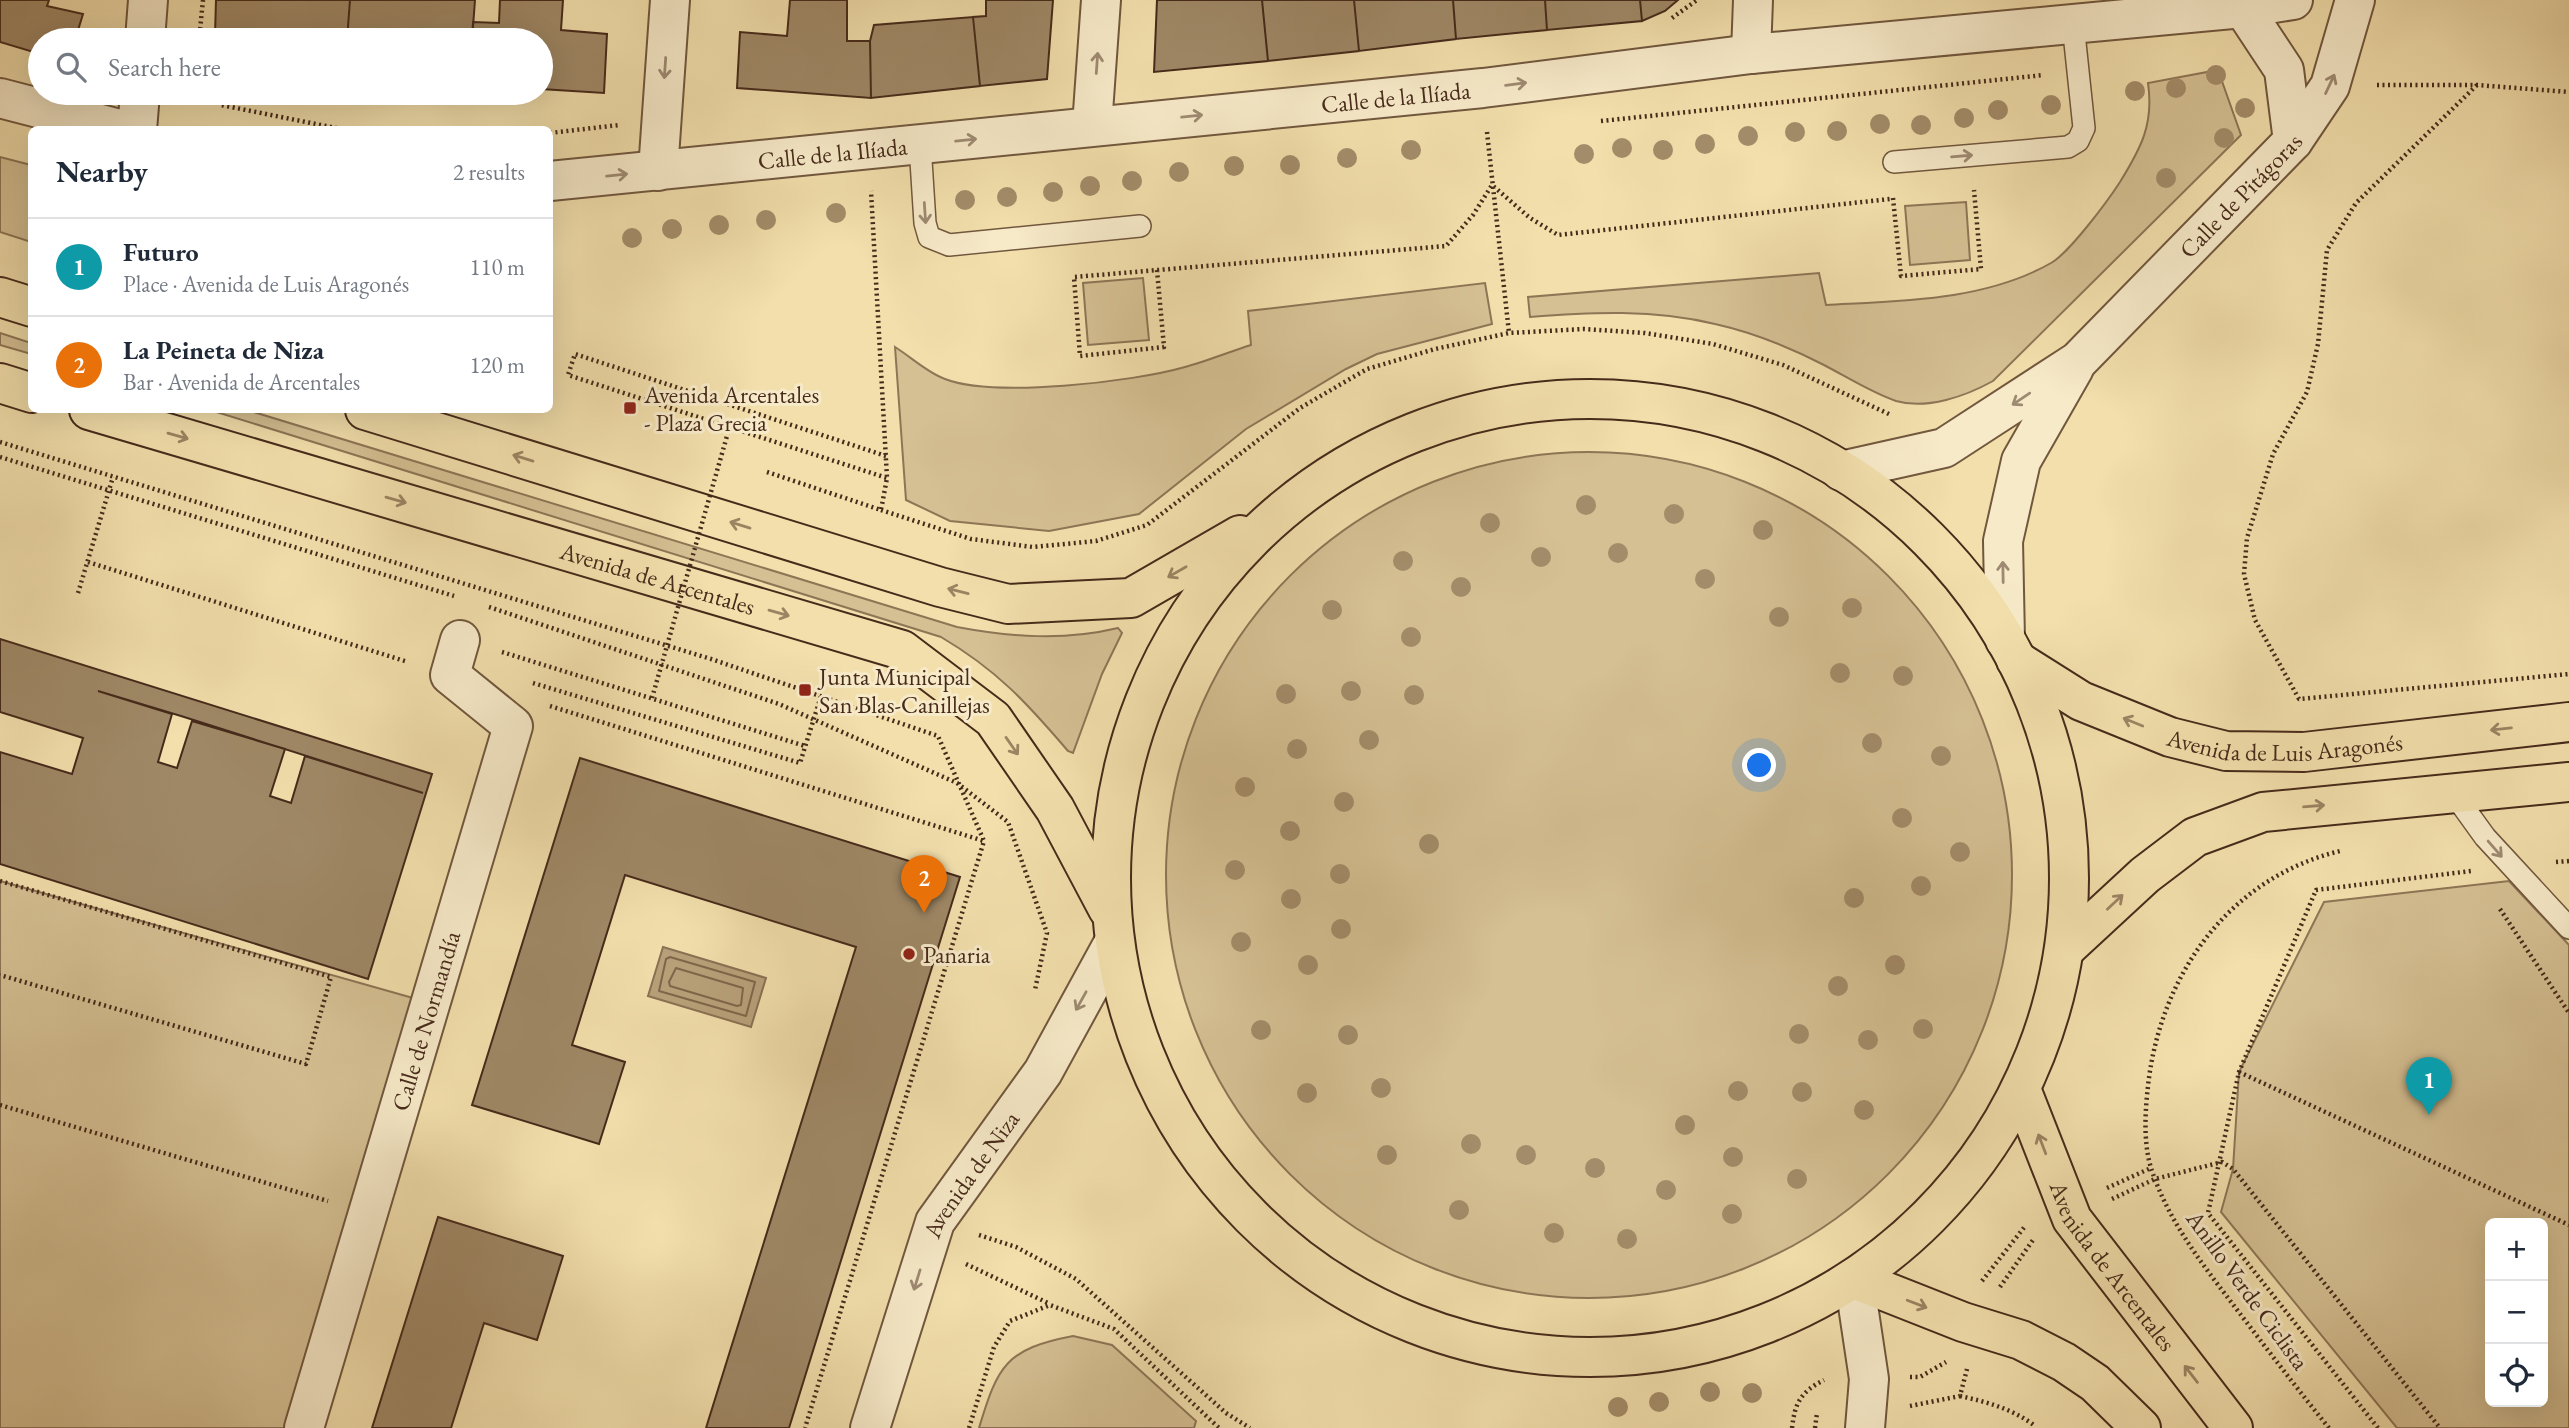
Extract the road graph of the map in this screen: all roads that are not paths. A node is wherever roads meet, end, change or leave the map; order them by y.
1 (148, 0) edge
2 (670, 0) edge
3 (1101, 0) edge
4 (1753, 0) edge
5 (2293, 0) edge
6 (2355, 0) edge
7 (2244, 8) junction
8 (2073, 24) junction
9 (146, 28) edge
10 (1751, 54) junction
11 (0, 98) edge
12 (139, 105) edge
13 (108, 126) edge
14 (137, 126) edge
15 (1092, 126) junction
16 (2293, 141) junction
17 (920, 145) junction
18 (1894, 162) dead end
19 (658, 171) junction
20 (553, 181) edge
21 (1140, 226) dead end
22 (0, 297) edge
23 (28, 306) edge
24 (2078, 361) junction
25 (0, 383) edge
26 (28, 392) edge
27 (99, 413) edge
28 (375, 413) edge
29 (1841, 471) junction
30 (1278, 513) junction
31 (476, 645) road end
32 (2011, 650) junction
33 (2569, 722) edge
34 (2569, 782) edge
35 (2454, 794) junction
36 (1111, 926) junction
37 (2569, 928) edge
38 (2065, 948) junction
39 (2021, 1089) junction
40 (1854, 1279) junction
41 (304, 1428) edge
42 (870, 1428) edge
43 (1865, 1428) edge
44 (2141, 1428) edge
45 (2233, 1428) edge

1 - 9 street
2 -> 19 street
15 -> 3 street
4 - 10 street
5 - 7 street, Calle de la Ilíada
16 -> 6 street, Calle de Pitágoras
7 - 8 street, Calle de la Ilíada
7 - 16 street
8 - 10 street, Calle de la Ilíada
18 -> 8 lane
15 -> 10 street, Calle de la Ilíada
11 - 13 street
12 - 14 street
17 -> 15 street, Calle de la Ilíada
16 - 24 street, Calle de Pitágoras
17 - 19 street, Calle de la Ilíada
17 -> 21 lane
20 -> 19 street, Calle de la Ilíada
22 - 23 main road
24 -> 29 street, Calle de Pitágoras
32 -> 24 street, Calle de Pitágoras
25 - 26 main road
27 -> 36 main road, Avenida de Arcentales
30 -> 28 main road
29 - 30 main road
29 - 32 main road
30 - 36 main road
31 - 41 street, Calle de Normandía
33 -> 32 main road, Avenida de Luis Aragonés
32 - 38 main road
34 - 35 main road
35 -> 37 lane
38 -> 35 main road
36 - 40 main road
36 -> 42 street, Avenida de Niza
38 - 39 main road
39 - 40 main road
45 -> 39 main road, Avenida de Arcentales
40 - 43 street
40 -> 44 main road

